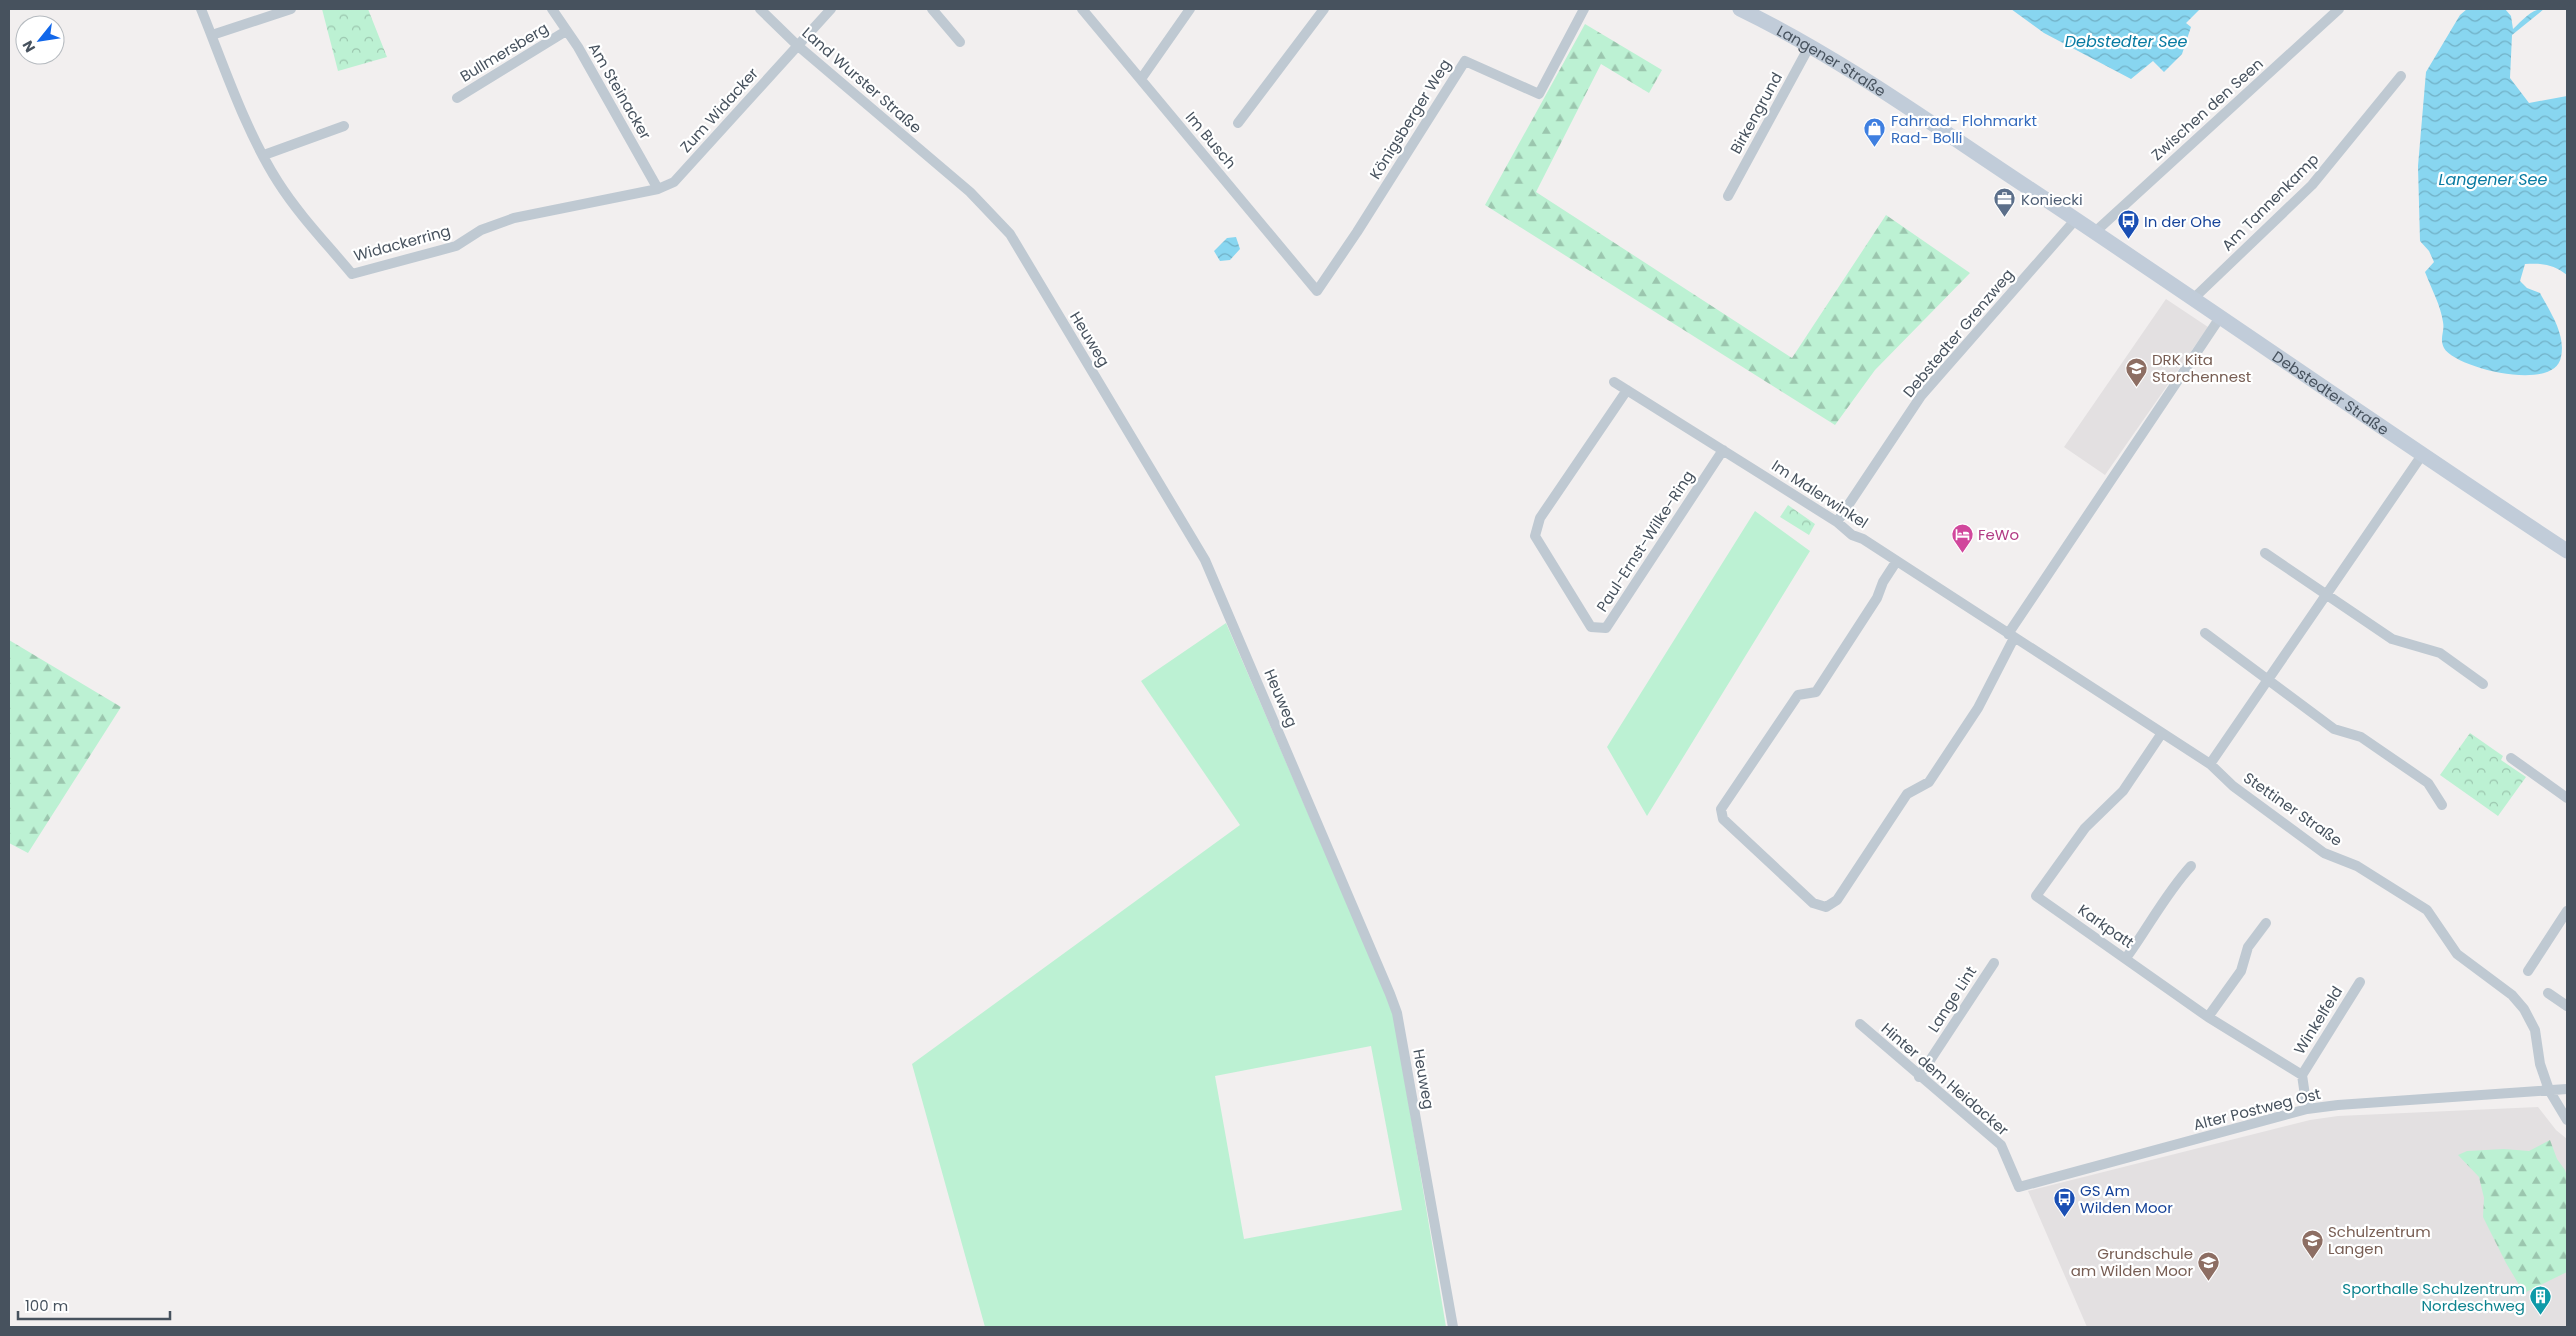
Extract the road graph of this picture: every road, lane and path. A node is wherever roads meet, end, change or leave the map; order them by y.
1 (201, 9) edge
2 (291, 9) edge
3 (552, 9) edge
4 (760, 9) edge
5 (831, 9) edge
6 (932, 9) edge
7 (1082, 9) edge
8 (1190, 9) edge
9 (1324, 9) edge
10 (1584, 9) edge
11 (1740, 9) edge
12 (2339, 9) edge
13 (566, 31) junction
14 (212, 35) junction
15 (960, 42) dead end
16 (797, 45) junction
17 (1810, 45) junction
18 (2401, 76) dead end
19 (1141, 80) junction
20 (457, 98) dead end
21 (1238, 123) dead end
22 (344, 126) dead end
23 (924, 153) joint
24 (264, 155) junction
25 (658, 189) junction
26 (1728, 196) dead end
27 (2076, 220) junction
28 (2095, 232) junction
29 (1317, 291) joint
30 (2194, 298) junction
31 (2221, 316) junction
32 (1614, 382) dead end
33 (1627, 390) junction
34 (1723, 450) junction
35 (2422, 455) junction
36 (1836, 522) junction
37 (2567, 551) edge
38 (2265, 553) dead end
39 (1896, 562) junction
40 (2327, 596) junction
41 (2205, 633) dead end
42 (2011, 636) junction
43 (2269, 680) junction
44 (2483, 684) dead end
45 (2162, 733) junction
46 (2511, 758) dead end
47 (2210, 764) junction
48 (2567, 798) edge
49 (2442, 805) dead end
50 (2191, 866) dead end
51 (2567, 911) edge
52 (2266, 923) dead end
53 (2126, 958) junction
54 (1994, 963) dead end
55 (2528, 970) dead end
56 (2360, 982) dead end
57 (2548, 993) dead end
58 (2567, 1006) edge
59 (2208, 1017) junction
60 (1860, 1024) dead end
61 (2302, 1075) junction
62 (1918, 1077) junction
63 (2567, 1089) edge
64 (2549, 1090) junction
65 (2308, 1109) junction
66 (2567, 1120) edge
67 (2019, 1187) joint
68 (1453, 1327) edge

1 - 14 street, Widackerring
2 - 14 street
3 - 13 street, Am Steinacker
4 - 16 street, Land Wurster Straße
5 - 16 street, Zum Widacker
6 - 15 street
7 - 19 street, Im Busch
8 - 19 street
9 - 21 street
10 - 29 street, Königsberger Weg
11 - 17 main road, Langener Straße
12 - 28 street, Zwischen den Seen
13 - 20 street, Bullmersberg
13 - 25 street, Am Steinacker
14 - 24 street, Widackerring
16 - 23 street, Land Wurster Straße
16 - 25 street, Zum Widacker
17 - 26 street, Birkengrund
17 - 27 main road, Langener Straße
18 - 30 street, Am Tannenkamp
19 - 29 street, Im Busch
22 - 24 street
23 - 68 street, Heuweg
24 - 25 street, Widackerring
27 - 28 main road, Langener Straße
27 - 36 street, Debstedter Grenzweg
28 - 30 main road, Debstedter Straße
30 - 31 main road, Debstedter Straße
31 - 35 main road, Debstedter Straße
31 - 42 street
32 - 33 street, Im Malerwinkel
33 - 34 street, Im Malerwinkel
33 - 34 street, Paul-Ernst-Wilke-Ring
34 - 36 street, Im Malerwinkel
35 - 37 main road, Debstedter Straße
35 - 40 street
36 - 39 street, Im Malerwinkel
38 - 40 street
39 - 42 street, Im Malerwinkel
39 - 42 street
40 - 43 street
40 - 44 street
41 - 43 street
42 - 45 street, Stettiner Straße
43 - 47 street
43 - 49 street
45 - 47 street, Stettiner Straße
45 - 53 street, Karkpatt
46 - 48 street
47 - 64 street, Stettiner Straße
50 - 53 street
51 - 55 street
52 - 59 street
53 - 59 street, Karkpatt
54 - 62 street, Lange Lint
56 - 61 street, Winkelfeld
57 - 58 street
59 - 61 street, Karkpatt
60 - 62 street, Hinter dem Heidacker
61 - 65 street
62 - 67 street, Hinter dem Heidacker
63 - 64 street, Alter Postweg Ost
64 - 65 street, Alter Postweg Ost
64 - 66 street, Stettiner Straße
65 - 67 street, Alter Postweg Ost

